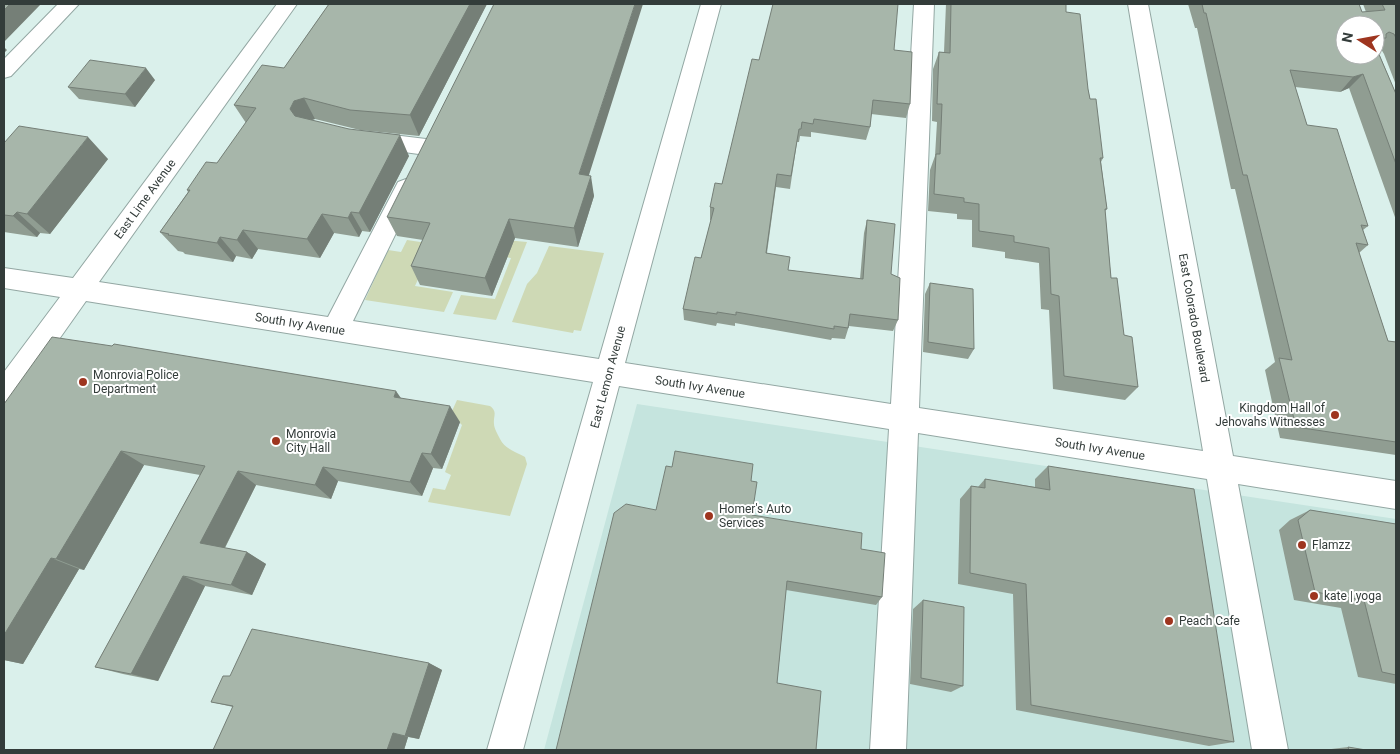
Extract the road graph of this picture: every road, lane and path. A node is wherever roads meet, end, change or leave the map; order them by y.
1 (69, 4) edge
2 (287, 4) edge
3 (711, 4) edge
4 (924, 4) edge
5 (1138, 4) edge
6 (7, 64) edge
7 (351, 138) edge
8 (4, 278) edge
9 (79, 290) junction
10 (335, 330) junction
11 (609, 372) junction
12 (4, 394) edge
13 (905, 418) junction
14 (1221, 467) junction
15 (1396, 495) edge
16 (505, 750) edge
17 (888, 750) edge
18 (1270, 750) edge

1 - 6 street
2 - 9 street, East Lime Avenue
3 - 11 street, East Lemon Avenue
4 - 13 street
5 - 14 street, East Colorado Boulevard
7 - 10 street
8 - 9 street, South Ivy Avenue
9 - 10 street, South Ivy Avenue
9 - 12 street, East Lime Avenue
10 - 11 street, South Ivy Avenue
11 - 13 street, South Ivy Avenue
11 - 16 street, East Lemon Avenue
13 - 14 street, South Ivy Avenue
13 - 17 street
14 - 15 street, South Ivy Avenue
14 - 18 street, East Colorado Boulevard

